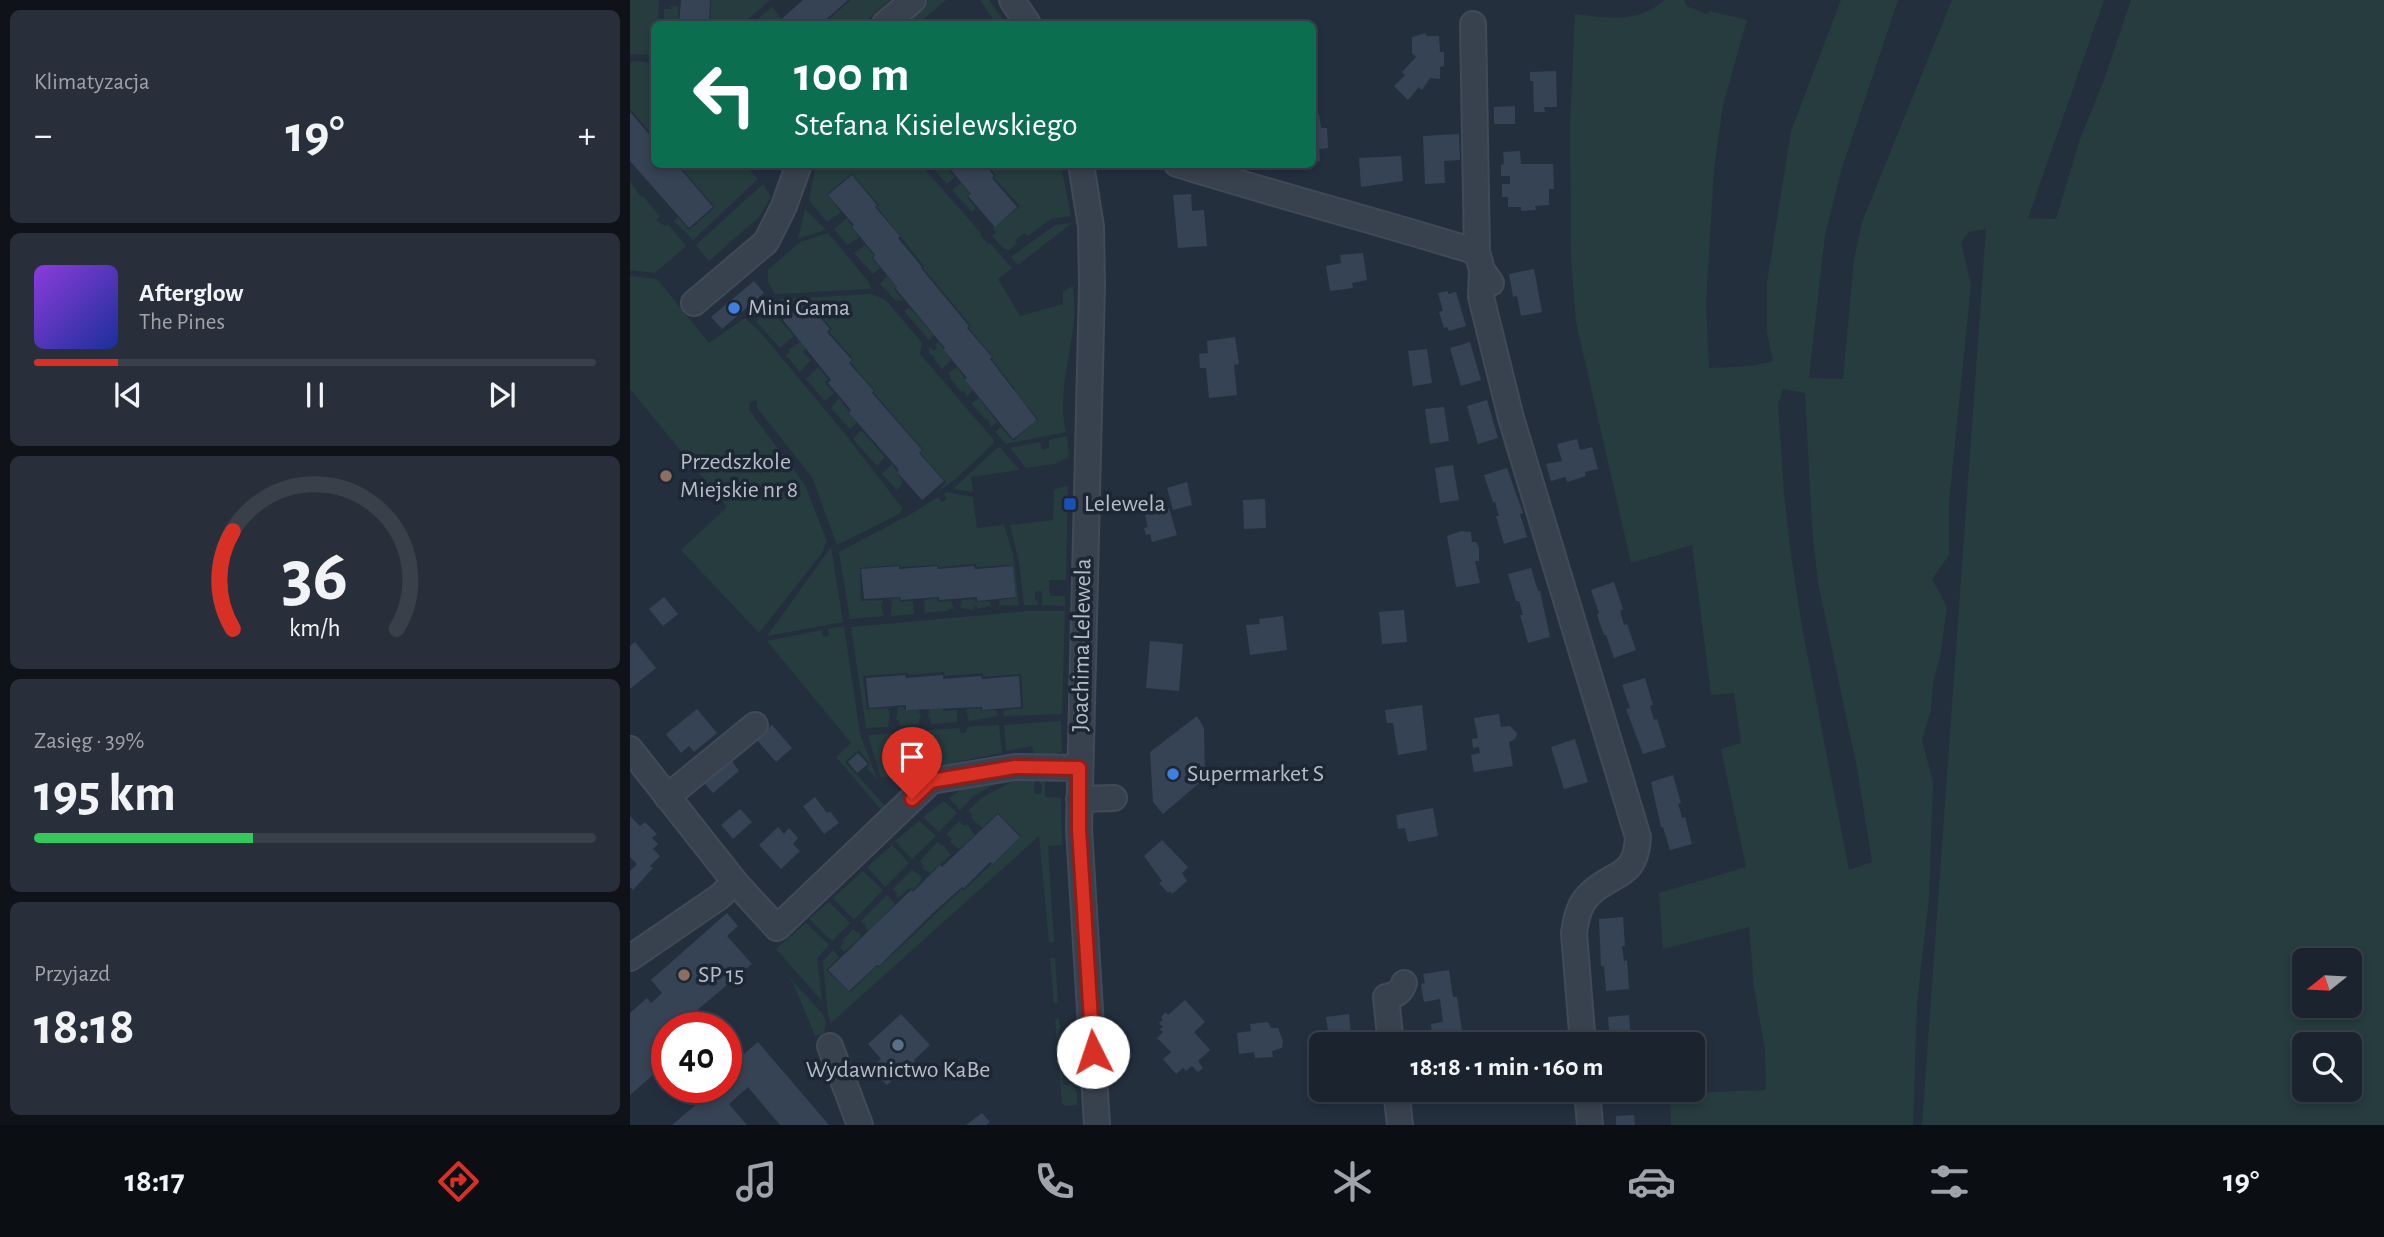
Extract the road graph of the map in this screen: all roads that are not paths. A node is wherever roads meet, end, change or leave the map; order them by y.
1 (913, 0) edge
2 (1012, 0) edge
3 (888, 21) edge
4 (1026, 21) edge
5 (1473, 24) dead end
6 (798, 168) edge
7 (1082, 168) edge
8 (1190, 168) edge
9 (1480, 261) junction
10 (694, 303) dead end
11 (1531, 422) dead end
12 (755, 725) dead end
13 (630, 749) edge
14 (1079, 768) junction
15 (667, 797) junction
16 (1114, 798) dead end
17 (1079, 799) junction
18 (735, 882) junction
19 (630, 958) edge
20 (1404, 984) dead end
21 (1389, 1032) edge
22 (1582, 1032) edge
23 (830, 1046) dead end
24 (1397, 1102) edge
25 (1588, 1102) edge
26 (860, 1125) edge
27 (1097, 1125) edge
28 (1400, 1125) edge
29 (1590, 1125) edge

1 - 3 street
2 - 4 street
5 - 9 street
6 - 10 street
7 - 14 street, Joachima Lelewela
8 - 9 street
9 - 11 street
9 - 22 street
12 - 15 street
13 - 15 street
14 - 17 street, Joachima Lelewela
14 - 18 street
15 - 18 street
16 - 17 street
17 - 27 street, Joachima Lelewela
18 - 19 street
20 - 21 street
23 - 26 street
24 - 28 street
25 - 29 street

